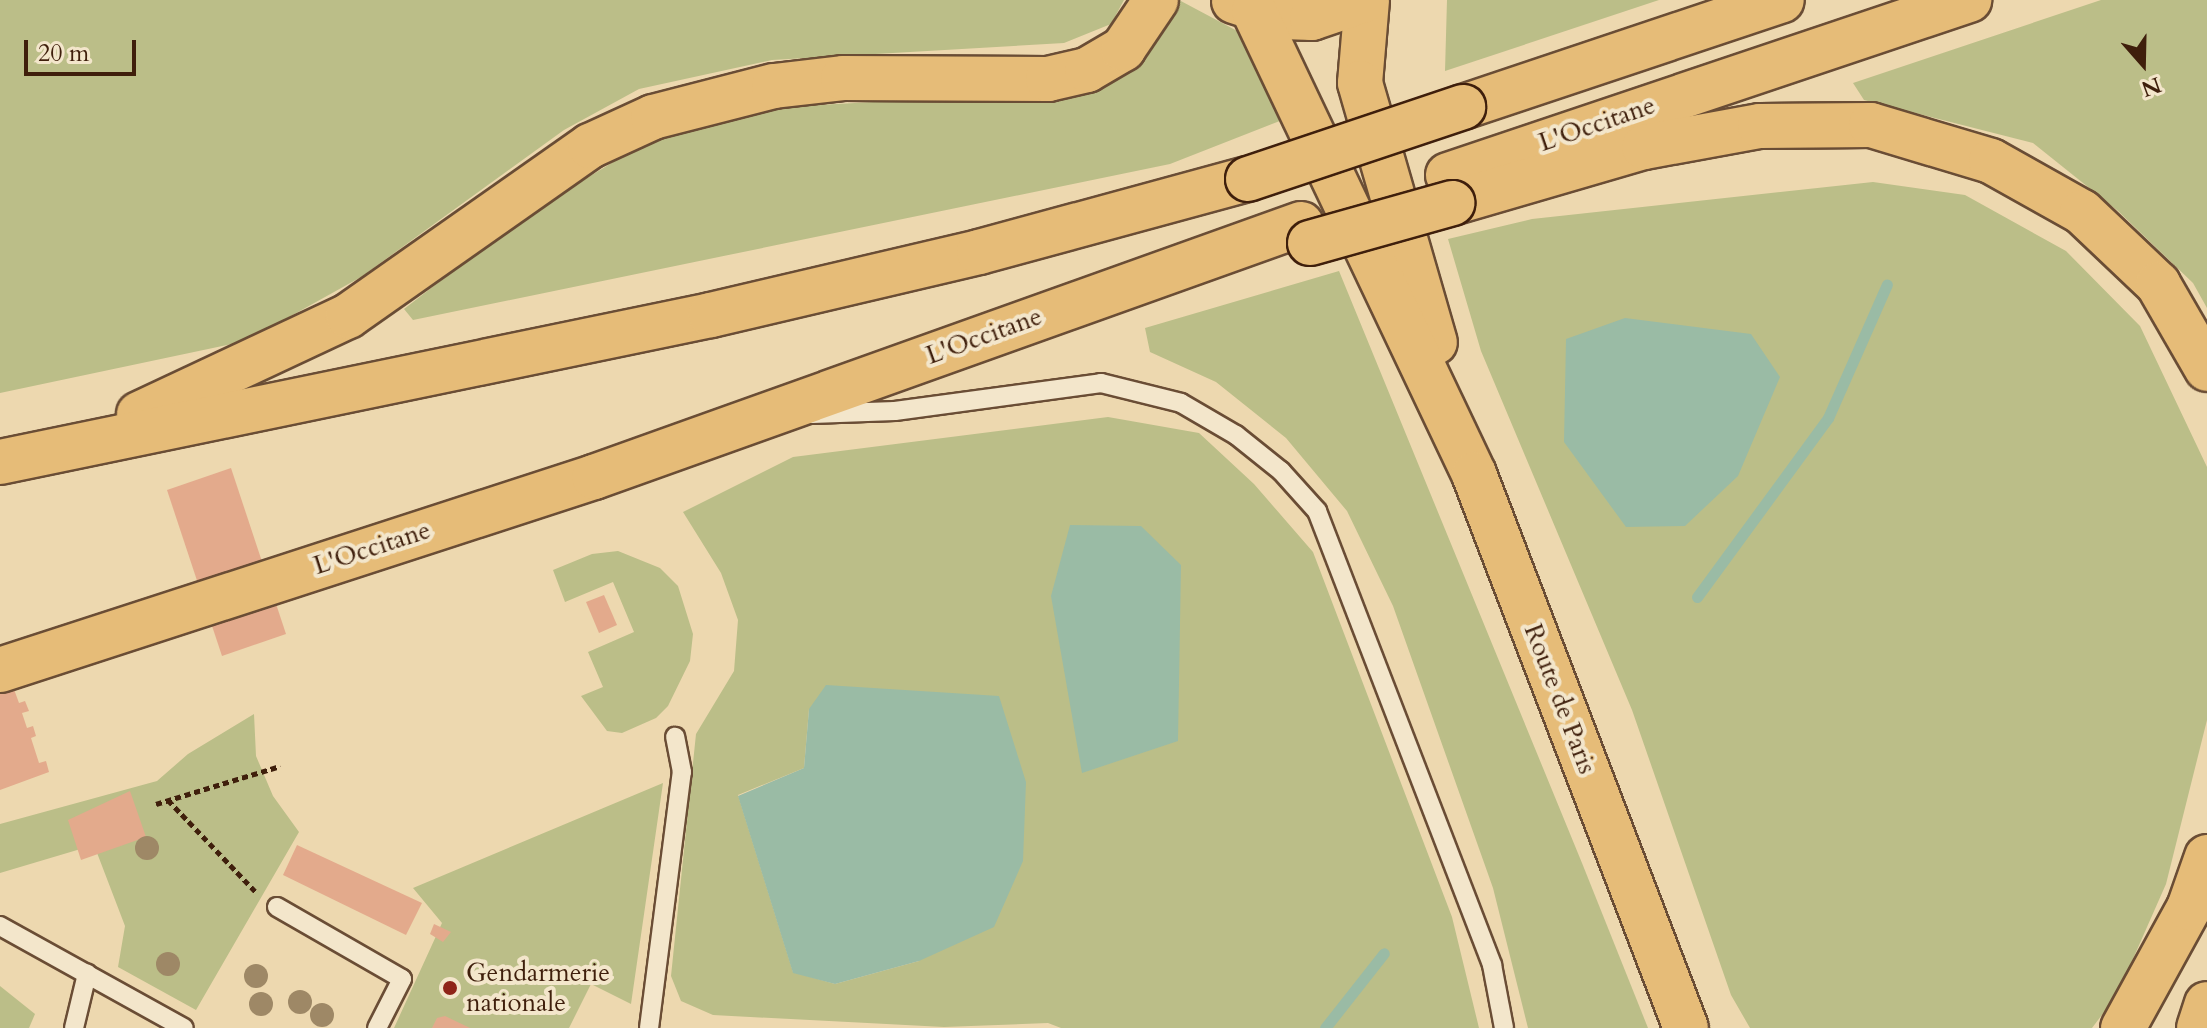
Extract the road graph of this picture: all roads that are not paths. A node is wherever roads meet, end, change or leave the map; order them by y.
1 (1156, 0) edge
2 (1366, 0) edge
3 (1782, 0) edge
4 (1969, 0) edge
5 (1243, 5) edge
6 (1445, 190) junction
7 (2207, 369) edge
8 (761, 416) junction
9 (77, 443) junction
10 (0, 462) edge
11 (1474, 474) junction
12 (0, 670) edge
13 (675, 737) dead end
14 (2207, 857) edge
15 (277, 907) road end
16 (1646, 923) junction
17 (0, 926) edge
18 (87, 974) junction
19 (2207, 1004) edge
20 (74, 1028) edge
21 (184, 1028) edge
22 (377, 1028) edge
23 (649, 1028) edge
24 (1504, 1028) edge
25 (1686, 1028) edge
26 (1719, 1028) edge
27 (2123, 1028) edge
28 (2199, 1028) edge

1 - 9 main road
2 - 5 main road
2 - 11 main road
3 - 9 main road, bridge
4 - 6 main road, L'Occitane
5 - 11 main road
6 - 7 main road
6 - 8 main road, L'Occitane
8 - 12 main road, L'Occitane
8 - 24 lane
9 - 10 main road
11 - 16 main road, Route de Paris
13 - 23 lane
14 - 27 main road
15 - 22 lane
16 - 25 main road
16 - 26 main road
17 - 18 lane
18 - 20 lane
18 - 21 lane
19 - 28 main road

